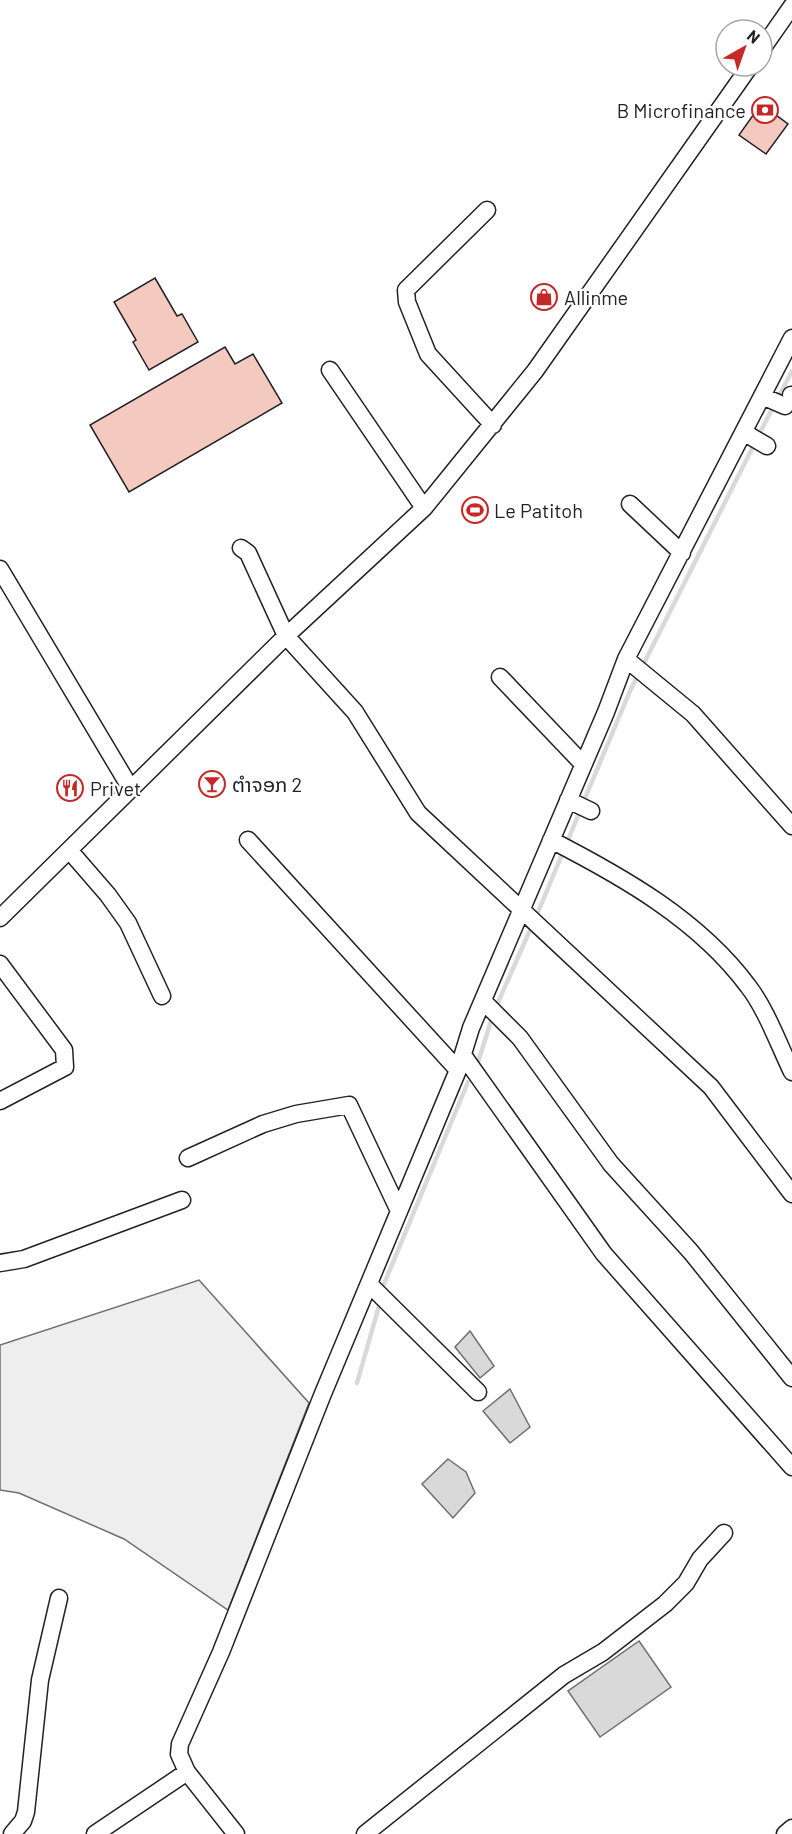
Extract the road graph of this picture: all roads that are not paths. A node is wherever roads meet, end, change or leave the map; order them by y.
1 (792, 6) edge
2 (774, 32) edge
3 (742, 78) edge
4 (487, 210) dead end
5 (792, 338) edge
6 (330, 370) dead end
7 (780, 399) edge
8 (493, 425) junction
9 (630, 504) dead end
10 (424, 508) junction
11 (241, 548) dead end
12 (682, 553) junction
13 (0, 569) edge
14 (7, 595) edge
15 (286, 636) junction
16 (634, 666) junction
17 (500, 677) dead end
18 (583, 764) junction
19 (132, 789) junction
20 (792, 826) edge
21 (248, 840) dead end
22 (559, 843) junction
23 (69, 850) junction
24 (520, 910) junction
25 (0, 918) edge
26 (0, 964) edge
27 (162, 996) dead end
28 (487, 1005) junction
29 (460, 1063) junction
30 (792, 1072) edge
31 (0, 1101) edge
32 (188, 1158) dead end
33 (792, 1194) edge
34 (182, 1200) dead end
35 (399, 1211) junction
36 (0, 1263) edge
37 (369, 1284) junction
38 (792, 1378) edge
39 (478, 1392) dead end
40 (792, 1467) edge
41 (724, 1533) dead end
42 (59, 1598) dead end
43 (187, 1772) junction
44 (792, 1828) edge
45 (12, 1834) edge
46 (95, 1834) edge
47 (236, 1834) edge
48 (365, 1834) edge
49 (785, 1834) edge

1 - 2 street
3 - 8 street
4 - 8 street
5 - 7 street
6 - 10 street
7 - 12 street
8 - 10 street
9 - 12 street
10 - 15 street
11 - 15 street
12 - 16 street
13 - 14 street
14 - 19 street
15 - 19 street
15 - 24 street
16 - 18 street
16 - 20 street
17 - 18 street
18 - 22 street
19 - 23 street
21 - 29 street
22 - 24 street
22 - 30 street
23 - 25 street
23 - 27 street
24 - 28 street
24 - 33 street
26 - 31 street
28 - 29 street
28 - 38 street
29 - 35 street
29 - 40 street
32 - 35 street
34 - 36 street
35 - 37 street
37 - 39 street
37 - 43 street
41 - 48 street
42 - 45 street
43 - 46 street
43 - 47 street
44 - 49 street

